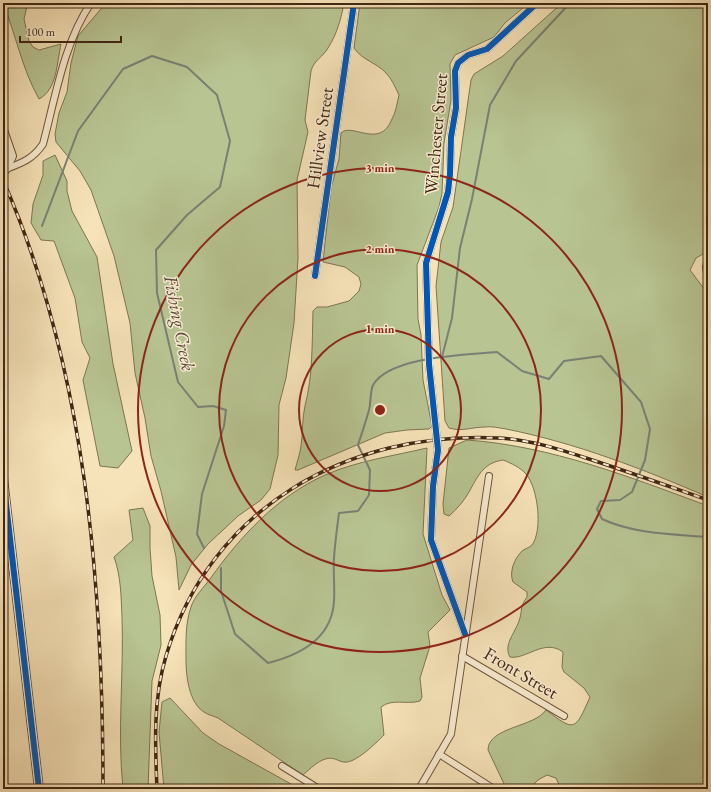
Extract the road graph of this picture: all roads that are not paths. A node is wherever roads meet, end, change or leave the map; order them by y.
1 (91, 3) edge
2 (354, 3) edge
3 (537, 3) edge
4 (3, 130) edge
5 (5, 170) edge
6 (706, 267) dead end
7 (316, 276) dead end
8 (708, 279) edge
9 (489, 476) dead end
10 (3, 478) edge
11 (465, 634) junction
12 (462, 656) junction
13 (564, 716) dead end
14 (439, 754) junction
15 (282, 766) dead end
16 (39, 789) edge
17 (319, 789) edge
18 (419, 789) edge
19 (494, 789) edge

1 - 5 street
2 - 7 street, Hillview Street
3 - 11 street, Winchester Street
4 - 5 street
6 - 8 street
9 - 11 street
10 - 16 street
11 - 12 street
12 - 13 street, Front Street
12 - 14 street
14 - 18 street
14 - 19 street
15 - 17 street

